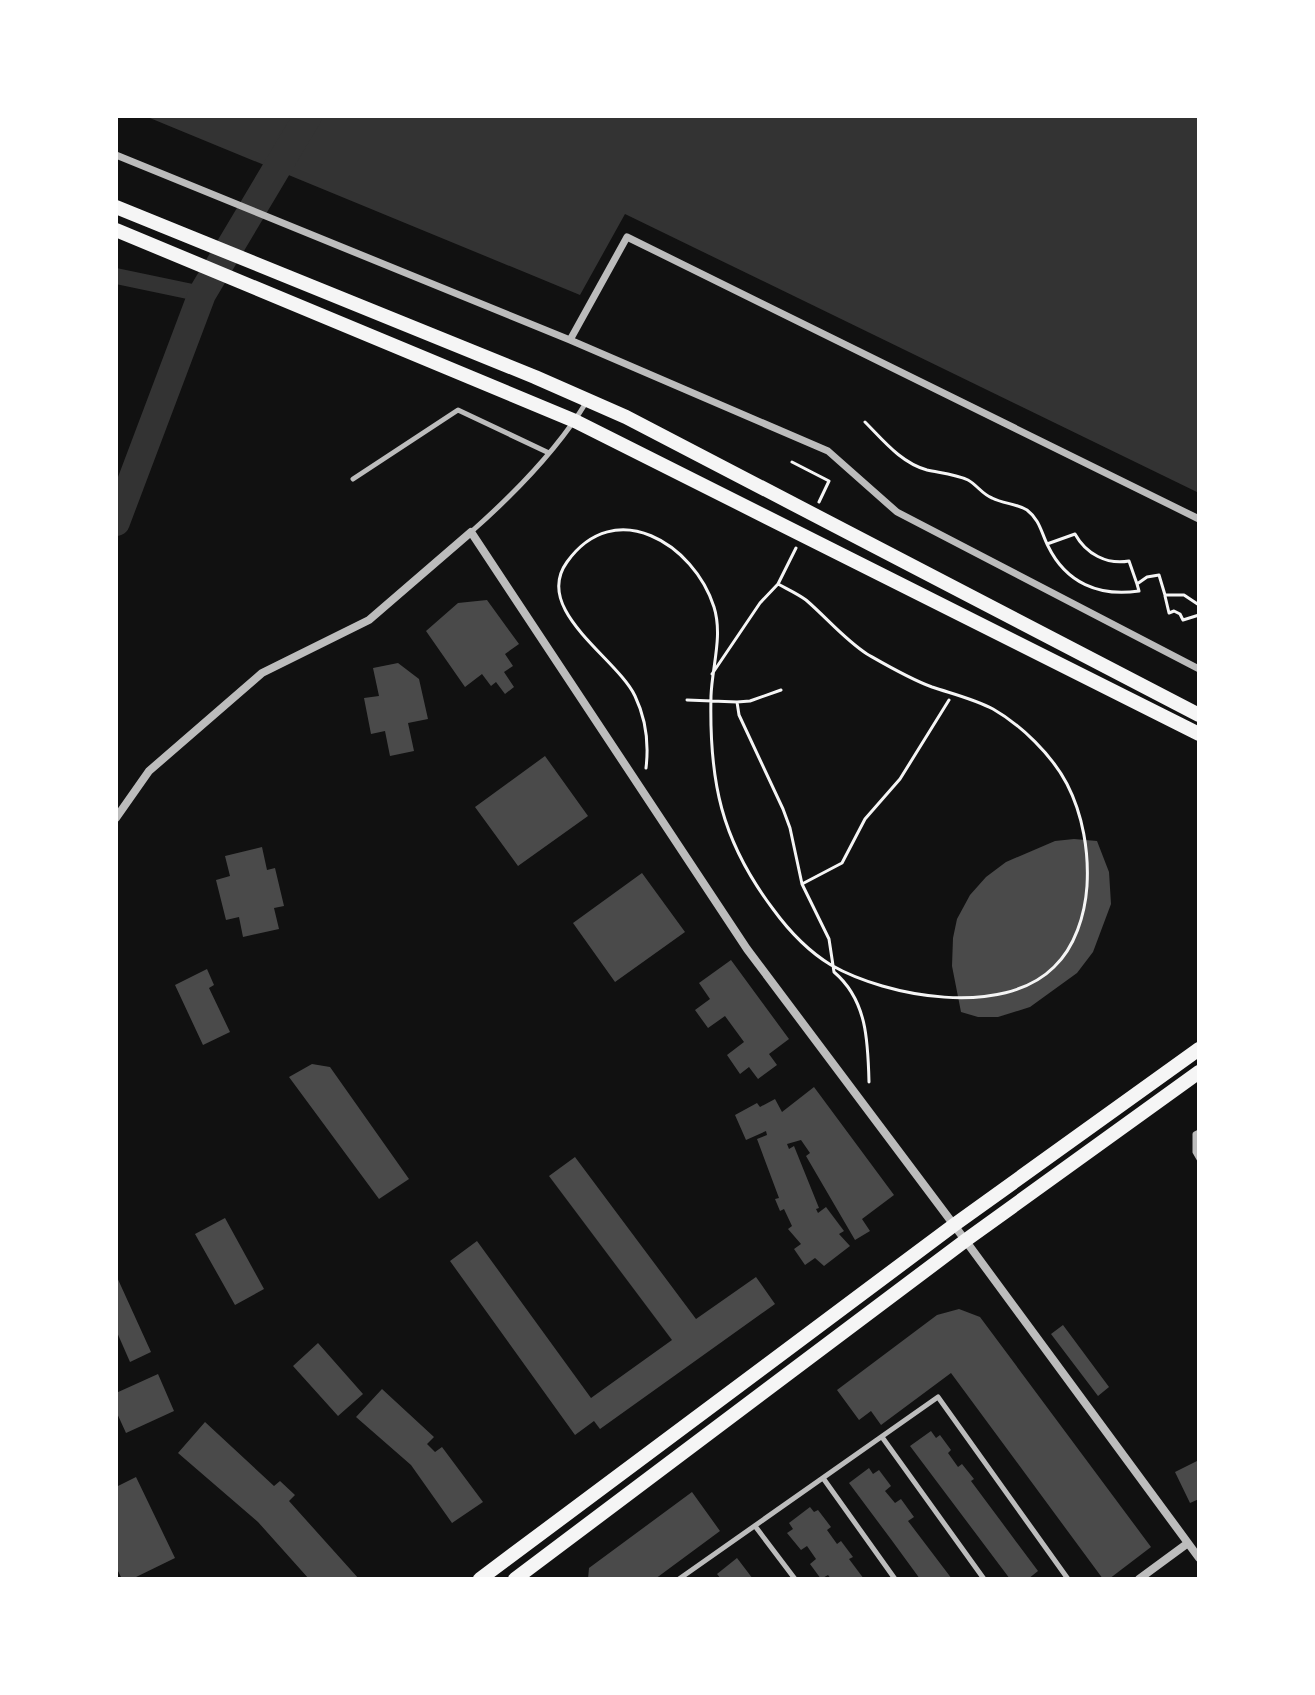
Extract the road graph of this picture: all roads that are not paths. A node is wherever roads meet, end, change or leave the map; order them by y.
1 (116, 155) edge
2 (116, 207) edge
3 (116, 230) edge
4 (570, 340) junction
5 (587, 400) junction
6 (575, 421) junction
7 (549, 453) junction
8 (353, 479) dead end
9 (1199, 519) edge
10 (471, 532) junction
11 (1199, 669) edge
12 (1199, 715) edge
13 (1199, 734) edge
14 (116, 818) edge
15 (1199, 1049) edge
16 (1199, 1072) edge
17 (1199, 1132) edge
18 (1199, 1159) edge
19 (954, 1225) junction
20 (966, 1240) junction
21 (881, 1437) junction
22 (823, 1478) junction
23 (755, 1526) junction
24 (1188, 1543) junction
25 (1199, 1558) edge
26 (488, 1577) edge
27 (681, 1578) edge
28 (515, 1579) edge
29 (795, 1579) edge
30 (895, 1579) edge
31 (984, 1579) edge
32 (1067, 1579) edge
33 (1139, 1579) edge

1 - 4 street
2 - 5 main road
3 - 6 main road
4 - 9 street
4 - 11 street
5 - 6 lane
5 - 12 main road
6 - 7 lane
6 - 13 main road
7 - 8 lane
7 - 10 lane
10 - 14 street
10 - 19 street
15 - 19 main road
16 - 20 main road
17 - 18 lane
19 - 20 street
19 - 26 main road
20 - 24 street
20 - 28 main road
21 - 22 lane
21 - 31 lane
21 - 32 lane
22 - 23 lane
22 - 30 lane
23 - 27 lane
23 - 29 lane
24 - 25 street
24 - 33 street

